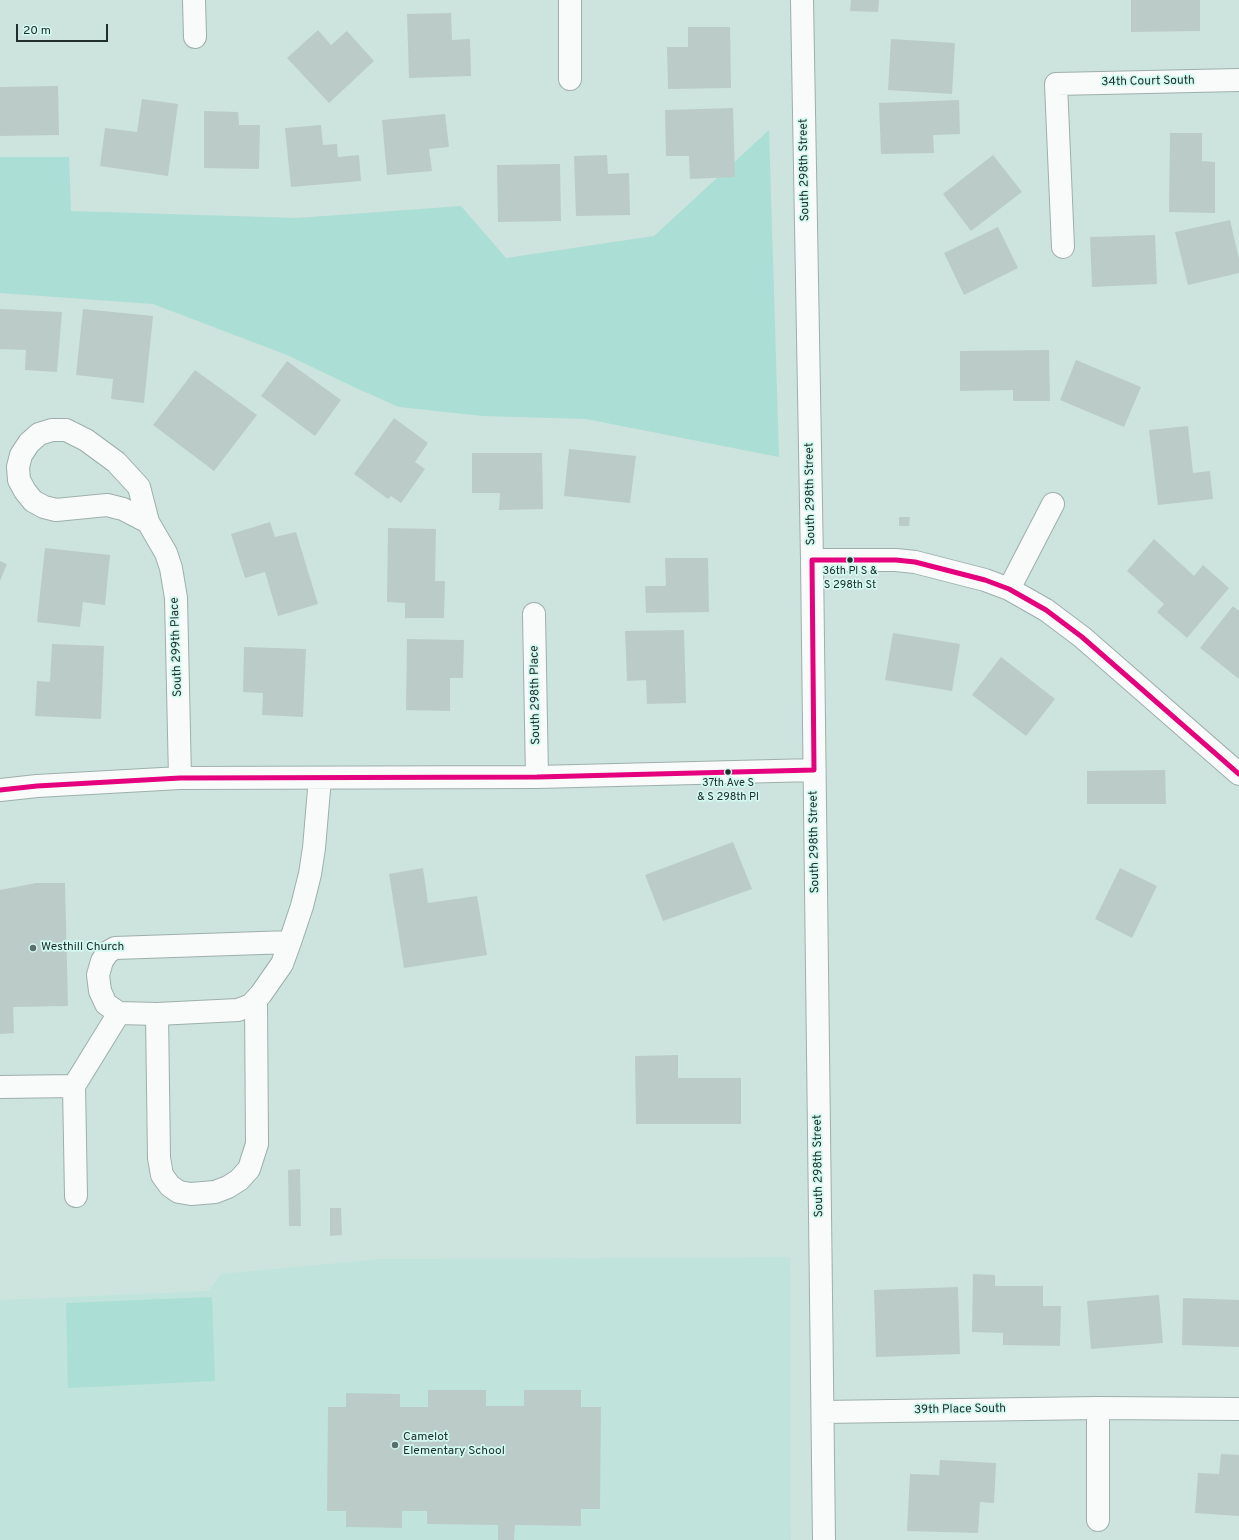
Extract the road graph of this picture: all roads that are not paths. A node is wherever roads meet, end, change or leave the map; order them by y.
1 (194, 0) edge
2 (570, 0) edge
3 (802, 0) edge
4 (195, 37) dead end
5 (570, 79) dead end
6 (1239, 80) edge
7 (1063, 247) dead end
8 (1053, 504) dead end
9 (148, 522) junction
10 (812, 560) junction
11 (1009, 589) junction
12 (534, 614) dead end
13 (814, 770) junction
14 (1239, 774) edge
15 (537, 777) junction
16 (180, 778) junction
17 (320, 778) junction
18 (0, 790) edge
19 (290, 942) junction
20 (256, 1000) junction
21 (119, 1013) junction
22 (157, 1014) junction
23 (74, 1086) junction
24 (0, 1087) edge
25 (76, 1196) dead end
26 (1098, 1408) junction
27 (1239, 1409) edge
28 (823, 1412) junction
29 (1098, 1520) dead end
30 (824, 1540) edge

1 - 4 street
2 - 5 street
3 - 10 street, South 298th Street
6 - 7 street, 34th Court South
8 - 11 street
9 - 9 street, South 299th Place
9 - 16 street, South 299th Place
10 - 11 street
10 - 13 street, South 298th Street
11 - 14 street
12 - 15 street, South 298th Place
13 - 15 street
13 - 28 street, South 298th Street
15 - 17 street
16 - 17 street
16 - 18 street
17 - 19 street
19 - 20 street
19 - 21 street
20 - 22 street
20 - 22 street
21 - 22 street
21 - 23 street
23 - 24 street
23 - 25 street
26 - 27 street, 39th Place South
26 - 28 street, 39th Place South
26 - 29 street
28 - 30 street, South 298th Street

